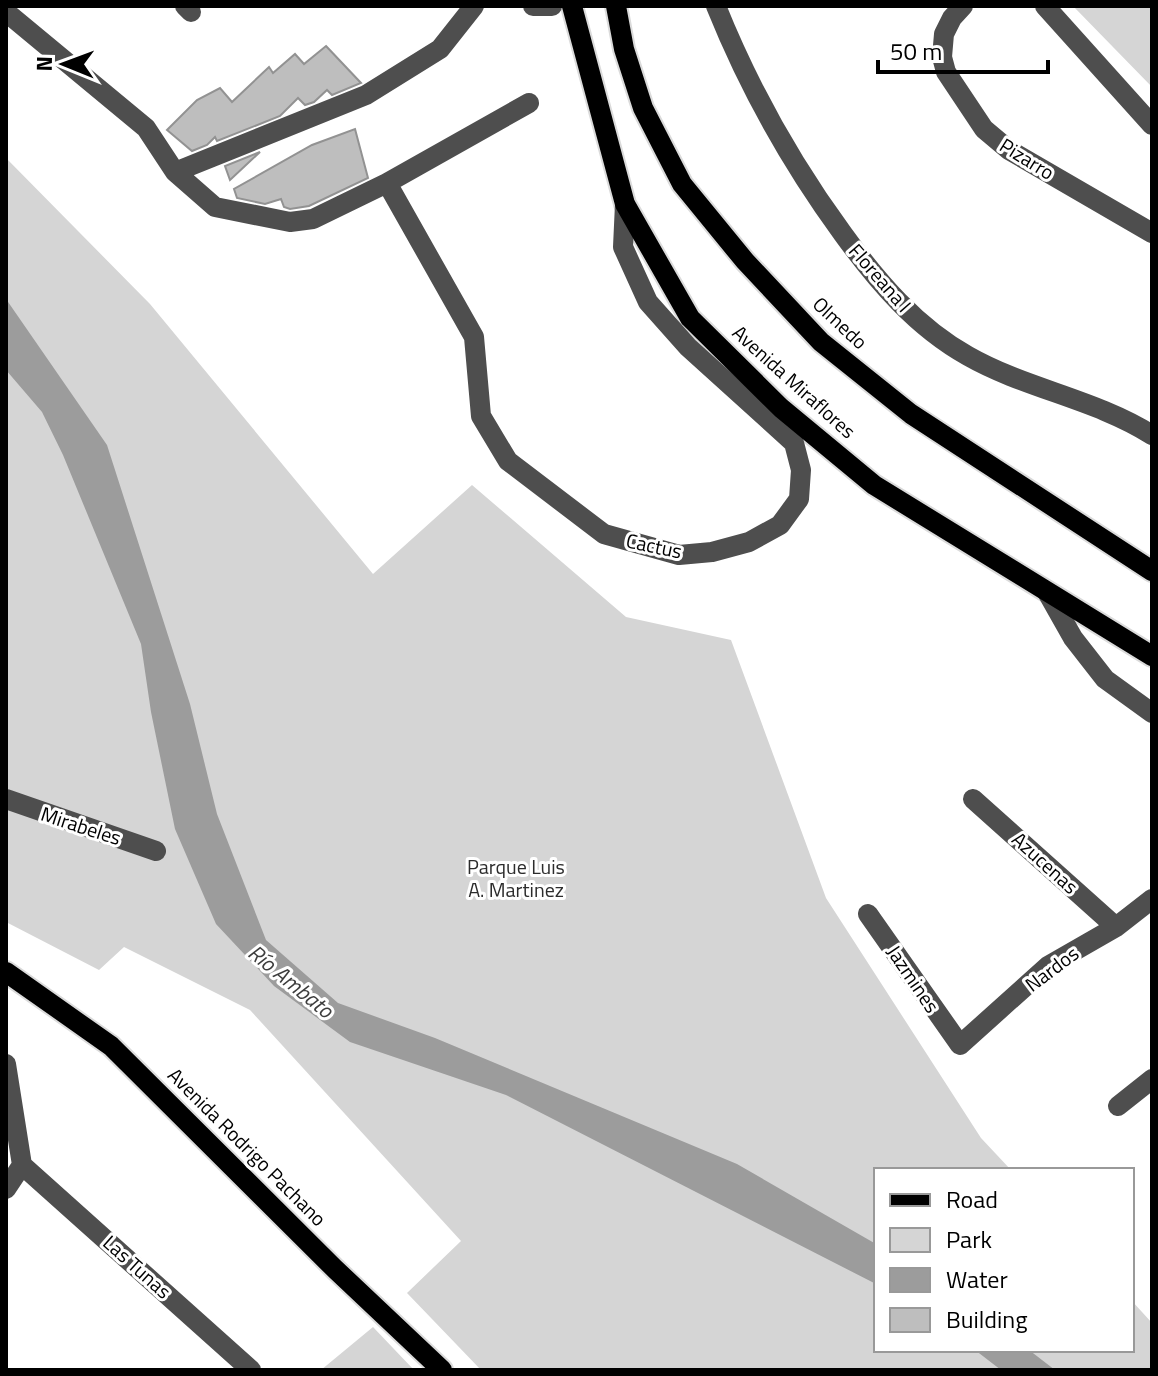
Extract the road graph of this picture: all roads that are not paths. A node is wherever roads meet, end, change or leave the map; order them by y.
1 (474, 6) edge
2 (533, 6) edge
3 (552, 6) edge
4 (572, 6) edge
5 (616, 6) edge
6 (716, 6) edge
7 (963, 6) edge
8 (1045, 6) edge
9 (6, 12) edge
10 (529, 103) dead end
11 (1152, 125) edge
12 (175, 172) junction
13 (387, 183) junction
14 (625, 204) junction
15 (1152, 233) edge
16 (1152, 435) edge
17 (1152, 571) edge
18 (1047, 592) junction
19 (1152, 656) edge
20 (1152, 713) edge
21 (6, 799) edge
22 (973, 799) dead end
23 (156, 851) dead end
24 (1152, 899) edge
25 (868, 914) dead end
26 (1116, 927) junction
27 (6, 972) edge
28 (957, 1044) joint
29 (6, 1064) edge
30 (1152, 1079) edge
31 (1118, 1106) dead end
32 (22, 1165) junction
33 (6, 1189) edge
34 (251, 1370) edge
35 (442, 1370) edge

1 - 12 street
2 - 3 street
4 - 14 main road, Avenida Miraflores
5 - 17 main road, Olmedo
6 - 16 street, Floreana I
7 - 15 street, Pizarro
8 - 11 street
9 - 12 street
10 - 13 street
12 - 13 street
13 - 14 street, Cactus
14 - 18 main road, Avenida Miraflores
18 - 19 main road, Avenida Miraflores
18 - 20 street
21 - 23 street, Mirabeles
22 - 26 street, Azucenas
24 - 26 street, Nardos
25 - 28 street, Jazmines
26 - 28 street, Nardos
27 - 35 main road, Avenida Rodrigo Pachano
29 - 32 street
30 - 31 street
32 - 33 street
32 - 34 street, Las Tunas

